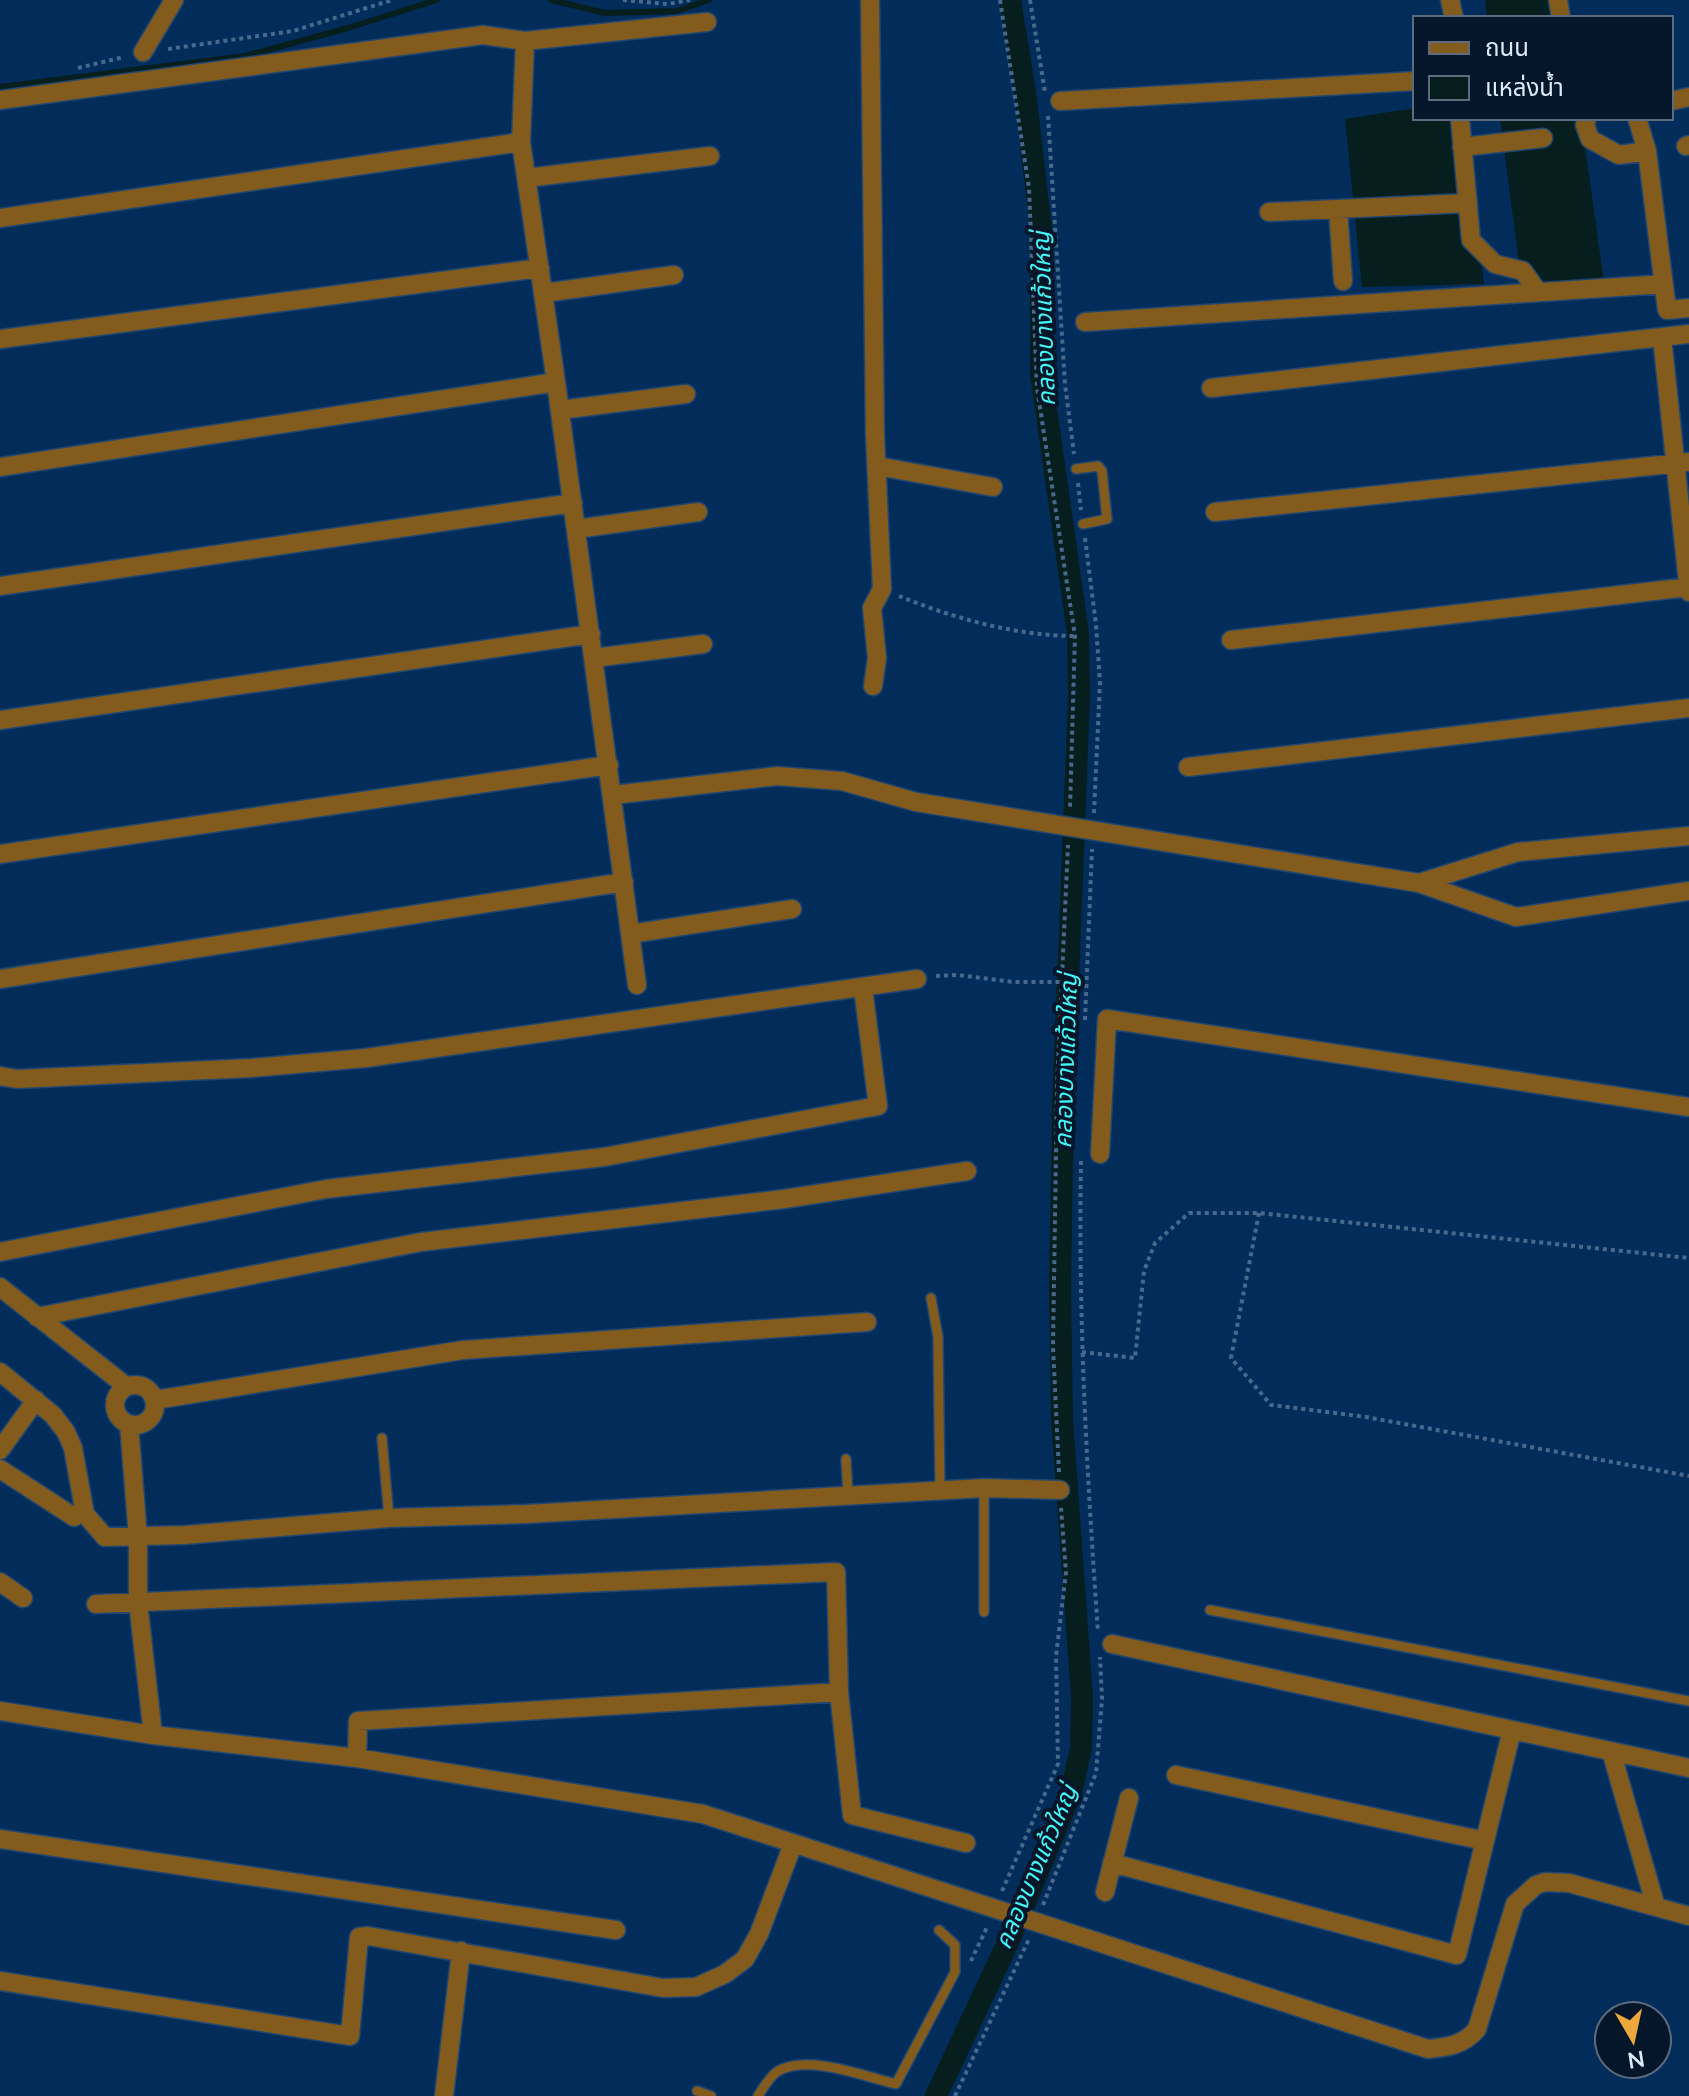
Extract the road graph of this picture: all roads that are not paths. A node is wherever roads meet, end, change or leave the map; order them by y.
1 (174, 0) edge
2 (870, 0) edge
3 (707, 22) dead end
4 (525, 41) junction
5 (143, 52) road end
6 (1413, 81) edge
7 (0, 100) edge
8 (1060, 101) dead end
9 (1460, 120) edge
10 (1586, 120) edge
11 (1638, 120) edge
12 (1543, 138) dead end
13 (521, 142) junction
14 (1462, 147) junction
15 (1647, 151) junction
16 (710, 156) dead end
17 (526, 178) junction
18 (1468, 203) junction
19 (1338, 209) junction
20 (1269, 212) dead end
21 (0, 218) edge
22 (540, 268) junction
23 (674, 275) dead end
24 (1343, 281) dead end
25 (1664, 284) junction
26 (1538, 292) junction
27 (544, 293) junction
28 (1689, 308) edge
29 (1085, 322) dead end
30 (1689, 334) edge
31 (1662, 337) junction
32 (0, 339) edge
33 (556, 382) junction
34 (1211, 388) dead end
35 (686, 394) dead end
36 (560, 410) junction
37 (1682, 463) edge
38 (877, 466) junction
39 (0, 467) edge
40 (1076, 469) road end
41 (993, 487) dead end
42 (573, 503) junction
43 (698, 512) dead end
44 (1215, 512) dead end
45 (1083, 524) road end
46 (576, 529) junction
47 (0, 586) edge
48 (1689, 589) edge
49 (591, 634) junction
50 (1231, 640) dead end
51 (703, 644) dead end
52 (594, 658) junction
53 (873, 686) dead end
54 (1689, 708) edge
55 (0, 720) edge
56 (609, 765) junction
57 (1188, 767) dead end
58 (613, 795) junction
59 (1689, 836) edge
60 (0, 854) edge
61 (624, 882) junction
62 (1419, 883) junction
63 (1689, 891) edge
64 (792, 909) dead end
65 (630, 934) junction
66 (0, 979) edge
67 (917, 979) road end
68 (637, 985) dead end
69 (864, 996) dead end
70 (0, 1076) edge
71 (1689, 1107) edge
72 (1100, 1154) dead end
73 (967, 1171) dead end
74 (0, 1252) edge
75 (0, 1287) edge
76 (931, 1298) dead end
77 (37, 1317) junction
78 (867, 1322) dead end
79 (0, 1372) edge
80 (126, 1386) junction
81 (36, 1400) junction
82 (155, 1400) junction
83 (129, 1424) junction
84 (382, 1438) dead end
85 (0, 1450) edge
86 (846, 1459) dead end
87 (0, 1469) edge
88 (984, 1488) junction
89 (1060, 1490) road end
90 (940, 1491) junction
91 (848, 1495) junction
92 (74, 1517) dead end
93 (389, 1518) junction
94 (138, 1537) junction
95 (0, 1582) edge
96 (23, 1598) dead end
97 (138, 1602) junction
98 (96, 1604) dead end
99 (1210, 1610) dead end
100 (984, 1612) dead end
101 (1103, 1647) road end
102 (839, 1692) junction
103 (1689, 1701) edge
104 (0, 1711) edge
105 (1512, 1730) junction
106 (153, 1735) junction
107 (1611, 1751) junction
108 (357, 1758) junction
109 (1689, 1768) edge
110 (1176, 1775) dead end
111 (1129, 1798) dead end
112 (0, 1839) edge
113 (1485, 1841) junction
114 (966, 1843) dead end
115 (793, 1844) junction
116 (1112, 1863) junction
117 (1105, 1892) dead end
118 (1656, 1907) junction
119 (1689, 1916) edge
120 (616, 1930) dead end
121 (939, 1930) dead end
122 (461, 1951) junction
123 (0, 1981) edge
124 (697, 2091) dead end
125 (444, 2096) edge
126 (711, 2096) edge
127 (758, 2096) edge

1 - 5 street
2 - 38 street
3 - 4 street
4 - 7 street
4 - 13 street
6 - 8 street
9 - 14 street
10 - 15 street
11 - 15 street
12 - 14 street
13 - 17 street
13 - 21 street
14 - 18 street
15 - 25 street
16 - 17 street
17 - 22 street
18 - 19 street
18 - 26 street
19 - 20 street
19 - 24 street
22 - 27 street
22 - 32 street
23 - 27 street
25 - 26 street
25 - 28 street
26 - 29 street
27 - 33 street
30 - 31 street
31 - 34 street
31 - 37 street
33 - 36 street
33 - 39 street
35 - 36 street
36 - 42 street
37 - 44 street
37 - 48 street
38 - 41 street
38 - 53 street
40 - 45 lane
42 - 46 street
42 - 47 street
43 - 46 street
46 - 49 street
48 - 50 street
49 - 52 street
49 - 55 street
51 - 52 street
52 - 56 street
54 - 57 street
56 - 58 street
56 - 60 street
58 - 61 street
58 - 62 street
59 - 62 street
61 - 65 street
61 - 66 street
62 - 63 street
64 - 65 street
65 - 68 street
67 - 70 street
69 - 74 street
71 - 72 street
73 - 77 street
75 - 77 street
76 - 90 lane
77 - 80 street
78 - 82 street
79 - 81 street
80 - 82 street
80 - 83 street
81 - 85 street
81 - 94 street
82 - 83 street
83 - 94 street
84 - 93 lane
86 - 91 lane
87 - 92 street
88 - 89 street
88 - 90 street
88 - 100 lane
90 - 91 street
91 - 93 street
93 - 94 street
94 - 97 street
95 - 96 street
97 - 98 street
97 - 102 street
97 - 106 street
99 - 103 lane
101 - 105 street
102 - 108 street
102 - 114 street
104 - 106 street
105 - 107 street
105 - 113 street
106 - 108 street
107 - 109 street
107 - 118 street
108 - 115 street
110 - 113 street
111 - 116 street
112 - 120 street
113 - 116 street
115 - 118 street
115 - 122 street
116 - 117 street
118 - 119 street
121 - 127 lane
122 - 123 street
122 - 125 street
124 - 126 lane

